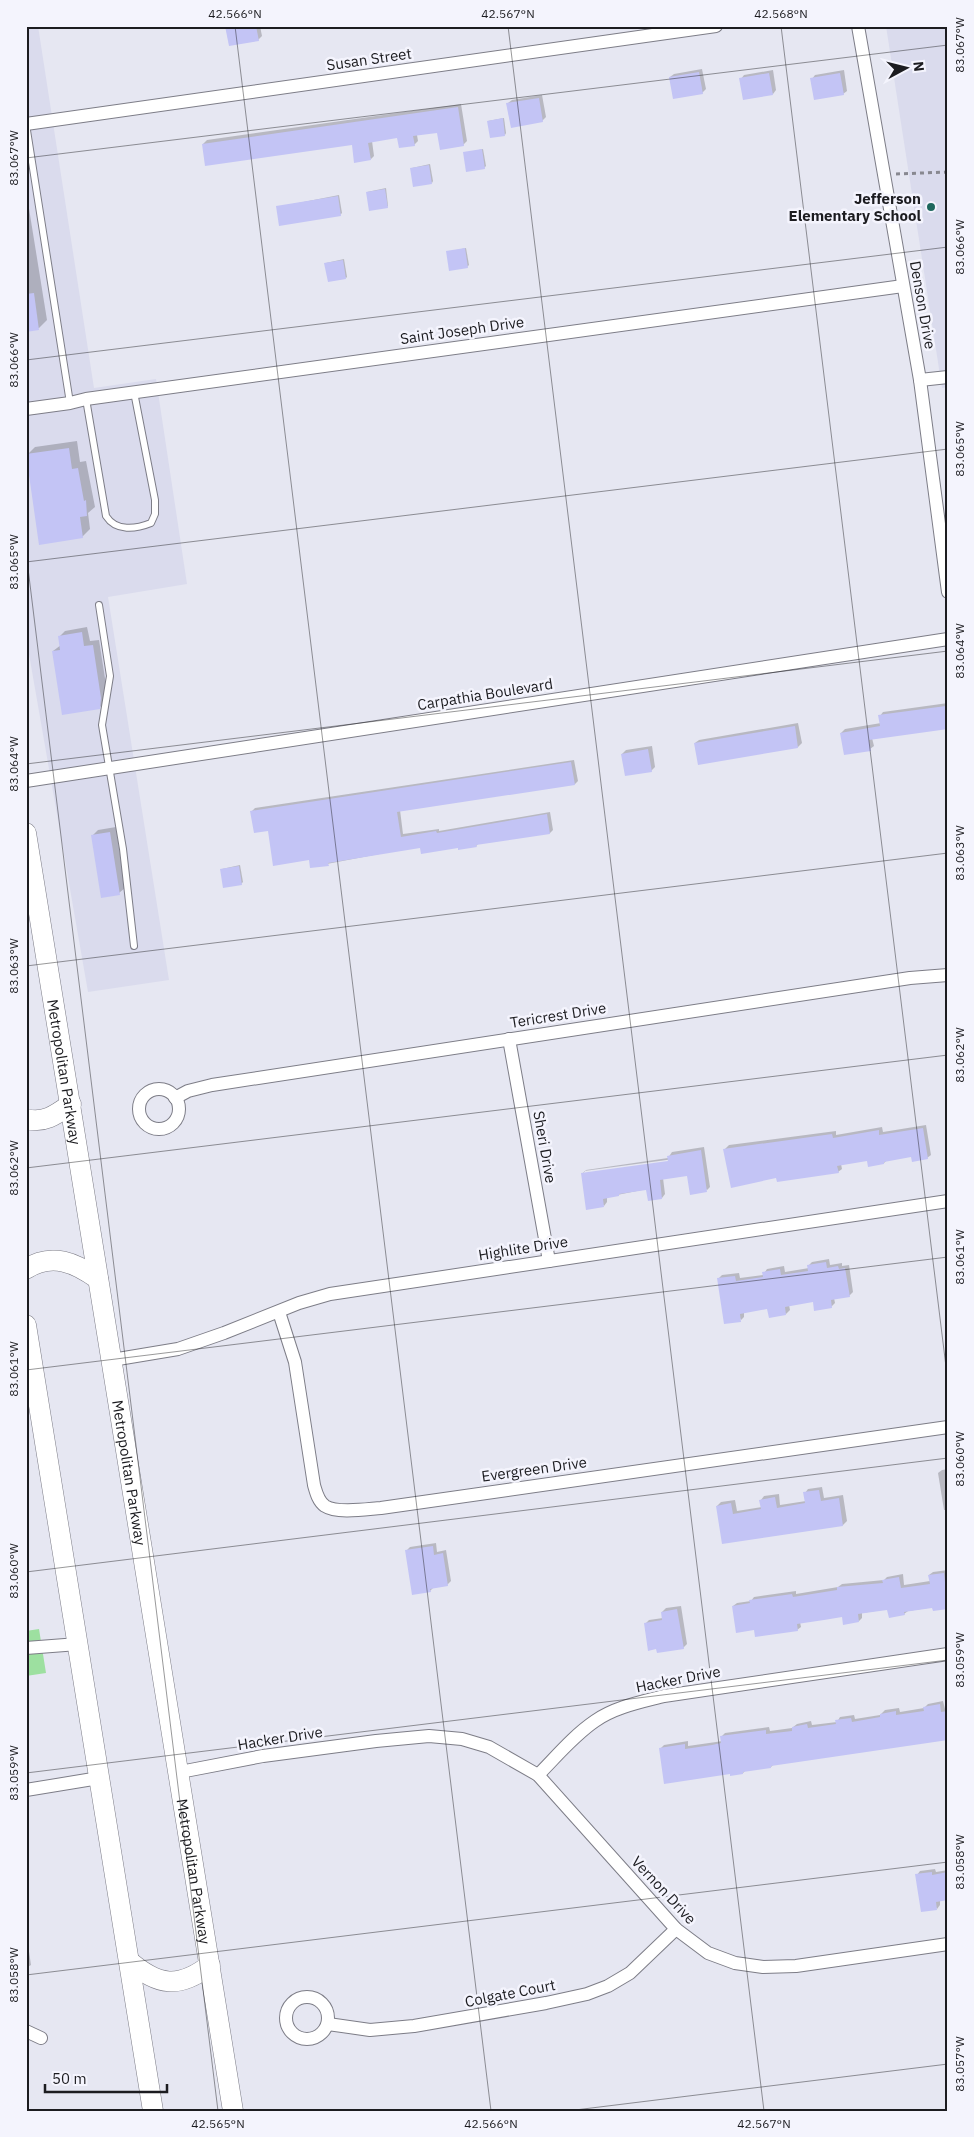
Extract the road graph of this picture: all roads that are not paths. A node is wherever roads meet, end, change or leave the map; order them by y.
1 (716, 26) edge
2 (858, 26) edge
3 (26, 124) edge
4 (902, 286) junction
5 (948, 377) edge
6 (920, 380) junction
7 (134, 392) junction
8 (86, 398) junction
9 (70, 403) junction
10 (26, 409) edge
11 (948, 592) edge
12 (100, 605) dead end
13 (948, 639) edge
14 (108, 768) junction
15 (26, 780) edge
16 (26, 833) edge
17 (134, 946) dead end
18 (948, 974) edge
19 (509, 1039) junction
20 (175, 1098) dead end
21 (70, 1104) junction
22 (26, 1119) edge
23 (948, 1201) edge
24 (549, 1261) junction
25 (26, 1269) edge
26 (98, 1279) junction
27 (278, 1312) junction
28 (26, 1325) edge
29 (28, 1351) edge
30 (112, 1360) junction
31 (948, 1426) edge
32 (78, 1644) junction
33 (26, 1648) edge
34 (948, 1654) edge
35 (180, 1772) junction
36 (538, 1775) junction
37 (99, 1778) junction
38 (26, 1790) edge
39 (676, 1930) junction
40 (948, 1944) edge
41 (129, 1961) junction
42 (210, 1965) junction
43 (328, 2024) dead end
44 (26, 2031) edge
45 (41, 2038) dead end
46 (153, 2111) edge
47 (233, 2111) edge

1 - 3 street, Susan Street
2 - 4 street, Denson Drive
3 - 9 lane
4 - 6 street, Denson Drive
4 - 7 street, Saint Joseph Drive
5 - 6 street
6 - 11 street, Denson Drive
7 - 8 street, Saint Joseph Drive
7 - 8 lane
8 - 9 street, Saint Joseph Drive
9 - 10 street, Saint Joseph Drive
12 - 14 lane
13 - 14 street, Carpathia Boulevard
14 - 15 street, Carpathia Boulevard
14 - 17 lane
16 - 21 main road, Metropolitan Parkway
18 - 19 street, Tericrest Drive
19 - 20 street, Tericrest Drive
19 - 24 street, Sheri Drive
21 - 22 main road
21 - 26 main road, Metropolitan Parkway
23 - 24 street, Highlite Drive
24 - 27 street, Highlite Drive
25 - 26 main road
26 - 30 main road, Metropolitan Parkway
27 - 30 street, Highlite Drive
27 - 31 street, Evergreen Drive
28 - 29 main road
29 - 32 main road
30 - 35 main road, Metropolitan Parkway
32 - 33 street
32 - 37 main road
34 - 36 street, Hacker Drive
35 - 36 street, Hacker Drive
35 - 42 main road, Metropolitan Parkway
36 - 39 street, Vernon Drive
37 - 38 street
37 - 41 main road
39 - 40 street, Vernon Drive
39 - 43 street, Colgate Court
41 - 42 main road
41 - 46 main road
42 - 47 main road, Metropolitan Parkway
44 - 45 street

